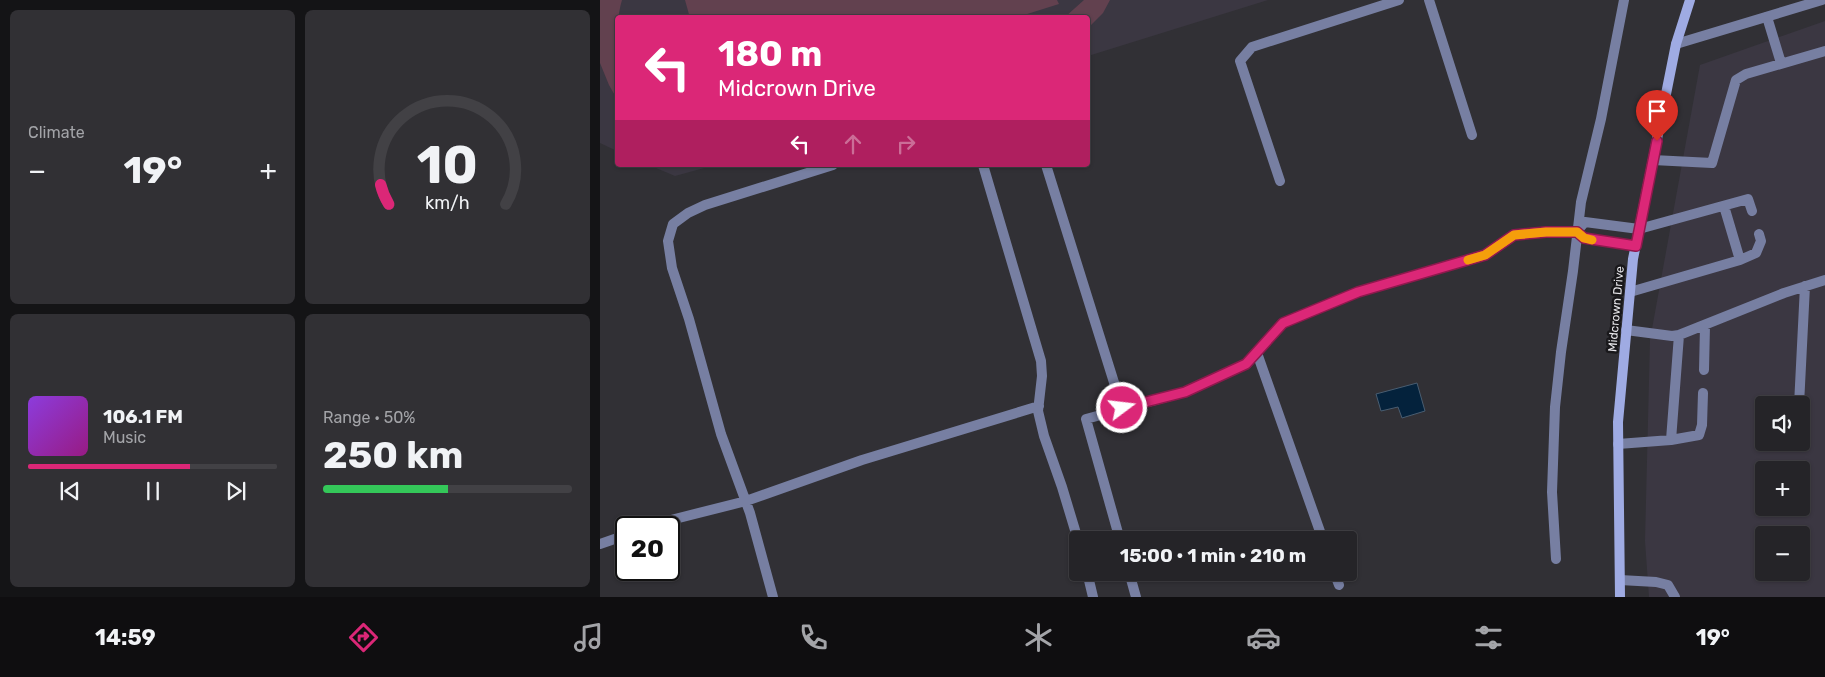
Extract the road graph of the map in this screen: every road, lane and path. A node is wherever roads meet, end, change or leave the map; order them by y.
1 (1399, 0) edge
2 (1429, 0) edge
3 (1624, 0) edge
4 (1690, 0) edge
5 (1822, 0) edge
6 (1767, 17) junction
7 (1676, 44) junction
8 (1825, 51) edge
9 (1781, 63) junction
10 (1472, 135) dead end
11 (1653, 160) junction
12 (827, 167) edge
13 (984, 167) edge
14 (1047, 167) edge
15 (1280, 181) dead end
16 (1724, 206) junction
17 (1752, 211) dead end
18 (1639, 229) junction
19 (1577, 232) junction
20 (1759, 234) dead end
21 (1636, 246) junction
22 (1740, 260) junction
23 (1825, 280) edge
24 (1806, 286) junction
25 (1630, 292) junction
26 (1705, 326) junction
27 (1626, 330) junction
28 (1679, 335) junction
29 (1257, 352) junction
30 (1704, 370) dead end
31 (1703, 393) dead end
32 (1800, 396) edge
33 (1039, 406) junction
34 (1122, 408) junction
35 (1671, 440) junction
36 (1618, 444) junction
37 (746, 501) junction
38 (680, 518) edge
39 (1075, 531) edge
40 (1117, 531) edge
41 (1320, 531) edge
42 (615, 539) edge
43 (600, 544) edge
44 (1556, 559) dead end
45 (1620, 580) junction
46 (1089, 581) edge
47 (1132, 581) edge
48 (1337, 581) edge
49 (1339, 585) dead end
50 (774, 597) edge
51 (1093, 597) edge
52 (1136, 597) edge
53 (1620, 597) edge
54 (1674, 597) edge

1 - 15 street
2 - 10 street
3 - 19 street
4 - 7 street, Midcrown Drive
5 - 6 street
6 - 7 street
6 - 9 street
7 - 11 street, Midcrown Drive
8 - 9 street
9 - 11 street
11 - 18 street, Midcrown Drive
12 - 37 street
13 - 33 street
14 - 34 street
16 - 17 street
16 - 18 street
16 - 22 street
18 - 19 street
18 - 21 street, Midcrown Drive
19 - 21 street
19 - 29 street
19 - 44 street
20 - 22 street
21 - 25 street, Midcrown Drive
22 - 25 street
23 - 24 street
24 - 26 street
24 - 32 street
25 - 27 street, Midcrown Drive
26 - 28 street
26 - 30 street
27 - 28 street
27 - 36 street, Midcrown Drive
28 - 35 street
29 - 34 street
29 - 41 street
31 - 35 street
33 - 37 street
33 - 39 street
34 - 40 street
35 - 36 street
36 - 45 street, Midcrown Drive
37 - 38 street
37 - 50 street
42 - 43 street
45 - 53 street, Midcrown Drive
45 - 54 street
46 - 51 street
47 - 52 street
48 - 49 street

